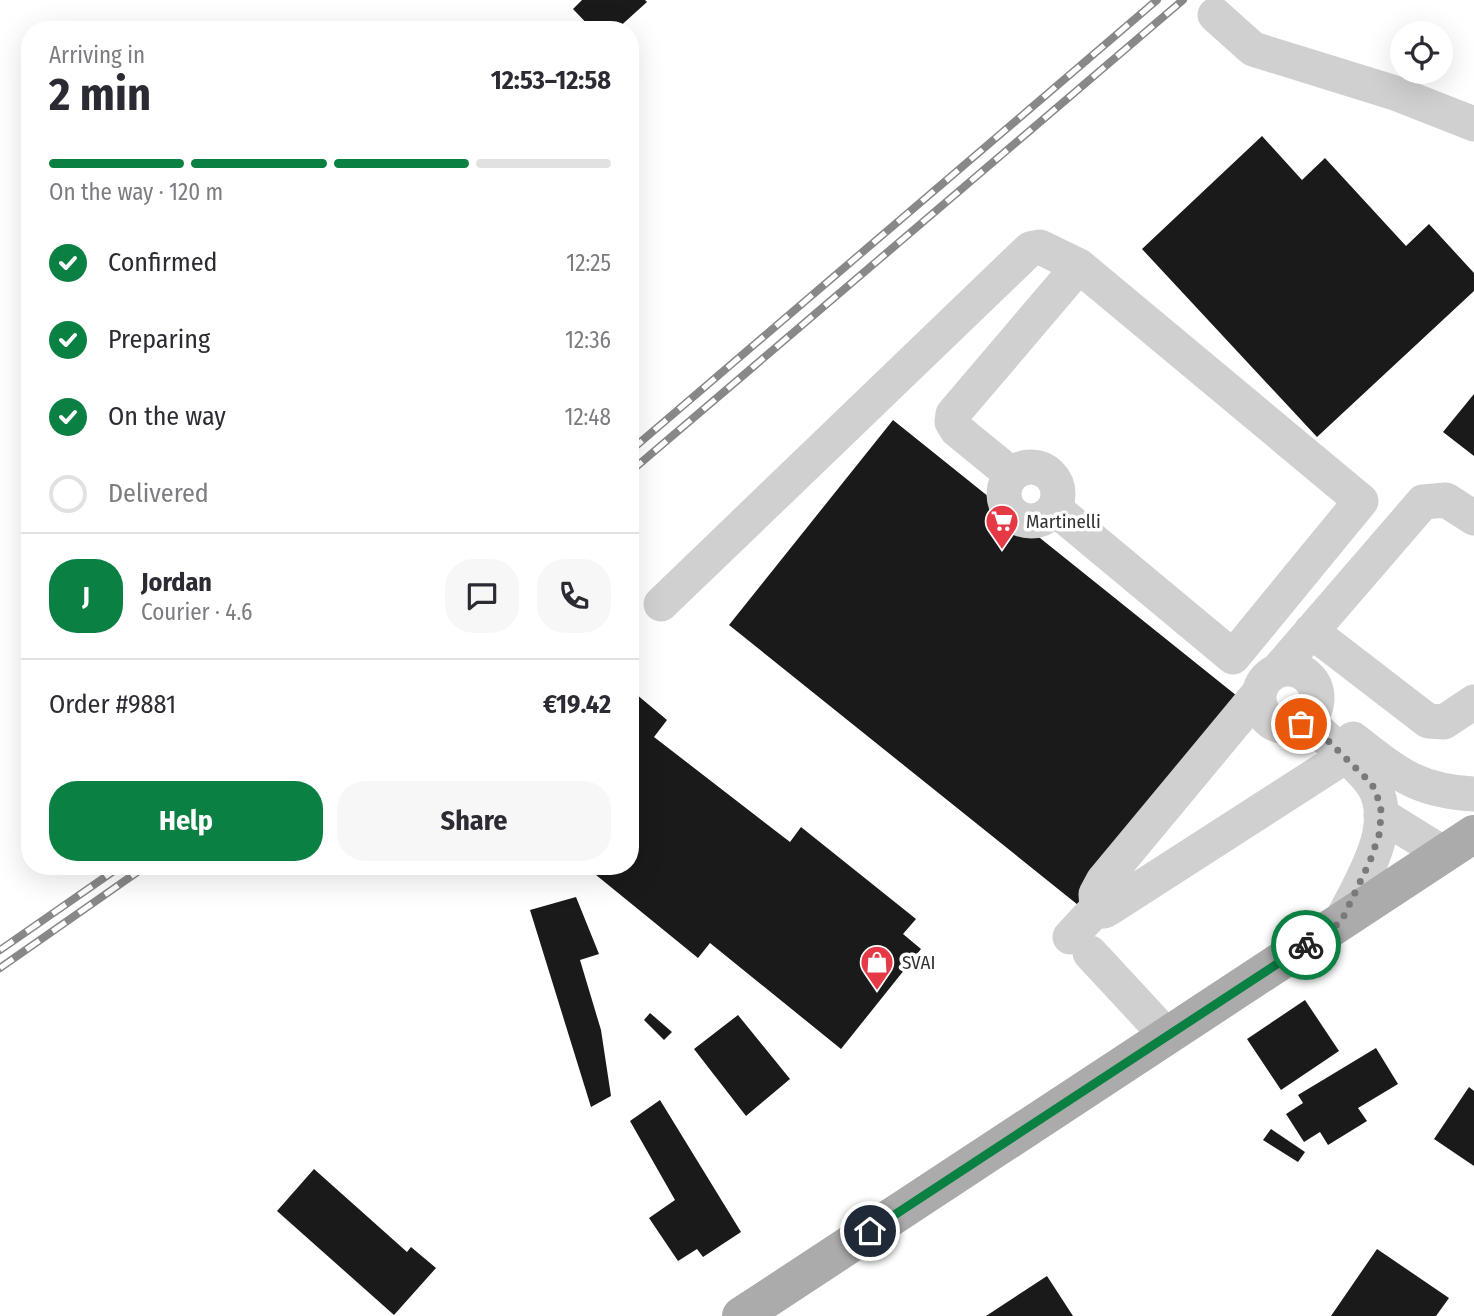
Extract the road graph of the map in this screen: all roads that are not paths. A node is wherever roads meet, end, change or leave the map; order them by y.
1 (1215, 15) dead end
2 (1474, 124) edge
3 (1079, 266) junction
4 (1460, 509) edge
5 (661, 604) dead end
6 (1311, 631) junction
7 (1269, 682) junction
8 (1474, 702) edge
9 (1311, 715) junction
10 (1344, 757) junction
11 (1474, 767) edge
12 (1445, 790) edge
13 (1381, 815) junction
14 (1459, 844) edge
15 (1097, 908) junction
16 (1341, 922) junction
17 (1167, 1036) junction
18 (769, 1304) edge
19 (741, 1316) edge

1 - 2 street
3 - 3 street
3 - 5 street
4 - 6 street
6 - 7 street
6 - 8 street
7 - 9 street
7 - 9 street
7 - 15 street
9 - 10 street
9 - 12 street
10 - 13 street
10 - 15 street
11 - 12 street
12 - 14 street
13 - 14 street
13 - 16 street
14 - 16 main road
15 - 17 street
16 - 17 main road
17 - 18 main road
18 - 19 main road

